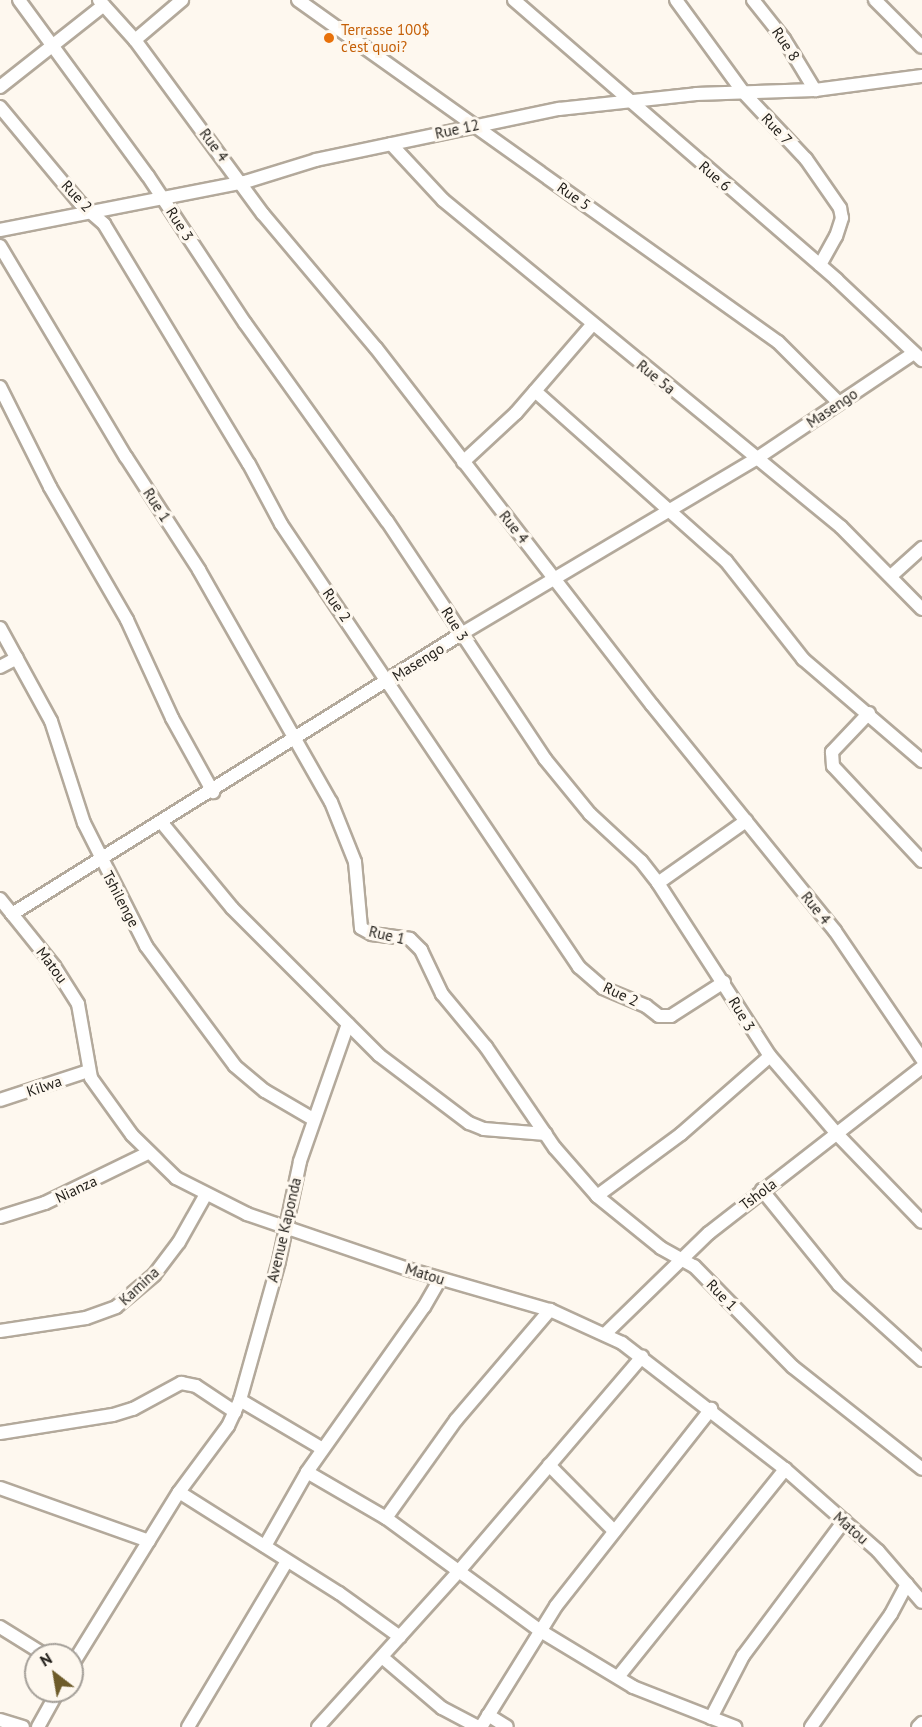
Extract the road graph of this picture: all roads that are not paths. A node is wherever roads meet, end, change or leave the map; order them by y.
1 (19, 0) edge
2 (182, 0) edge
3 (298, 0) edge
4 (514, 0) edge
5 (676, 0) edge
6 (753, 0) edge
7 (875, 0) edge
8 (101, 3) edge
9 (135, 40) junction
10 (52, 45) junction
11 (922, 47) edge
12 (922, 76) edge
13 (0, 87) edge
14 (815, 90) junction
15 (743, 92) junction
16 (629, 100) junction
17 (0, 107) edge
18 (474, 125) junction
19 (391, 144) junction
20 (242, 183) junction
21 (162, 197) junction
22 (91, 213) junction
23 (0, 230) edge
24 (0, 246) edge
25 (820, 265) junction
26 (592, 325) junction
27 (918, 356) edge
28 (0, 387) edge
29 (535, 391) junction
30 (839, 403) junction
31 (756, 459) junction
32 (463, 462) junction
33 (669, 512) junction
34 (922, 548) edge
35 (891, 576) junction
36 (555, 578) junction
37 (922, 609) edge
38 (0, 628) edge
39 (462, 634) junction
40 (17, 658) junction
41 (0, 667) edge
42 (388, 680) junction
43 (869, 713) junction
44 (295, 741) junction
45 (922, 761) edge
46 (213, 792) junction
47 (746, 821) junction
48 (162, 823) junction
49 (100, 860) junction
50 (922, 861) edge
51 (658, 883) junction
52 (0, 899) edge
53 (12, 914) junction
54 (724, 982) junction
55 (348, 1024) junction
56 (770, 1056) junction
57 (922, 1059) edge
58 (922, 1067) edge
59 (88, 1071) junction
60 (0, 1100) edge
61 (313, 1119) junction
62 (546, 1134) junction
63 (837, 1134) junction
64 (148, 1153) junction
65 (762, 1190) junction
66 (206, 1194) junction
67 (597, 1196) junction
68 (0, 1216) edge
69 (922, 1222) edge
70 (286, 1226) junction
71 (683, 1256) junction
72 (440, 1279) junction
73 (550, 1310) junction
74 (0, 1331) edge
75 (605, 1334) junction
76 (642, 1357) junction
77 (922, 1360) edge
78 (238, 1406) junction
79 (711, 1409) junction
80 (0, 1433) edge
81 (323, 1449) junction
82 (549, 1465) junction
83 (785, 1469) junction
84 (922, 1469) edge
85 (307, 1472) junction
86 (0, 1488) edge
87 (179, 1492) junction
88 (386, 1518) junction
89 (844, 1521) junction
90 (614, 1531) junction
91 (149, 1541) junction
92 (265, 1546) junction
93 (287, 1561) junction
94 (459, 1571) junction
95 (907, 1584) junction
96 (922, 1602) edge
97 (0, 1627) edge
98 (539, 1630) junction
99 (400, 1637) junction
100 (26, 1643) edge
101 (84, 1646) edge
102 (382, 1657) junction
103 (618, 1677) junction
104 (51, 1703) edge
105 (488, 1715) junction
106 (711, 1718) junction
107 (0, 1720) edge
108 (922, 1723) edge
109 (23, 1727) edge
110 (38, 1727) edge
111 (188, 1727) edge
112 (318, 1727) edge
113 (479, 1727) edge
114 (507, 1727) edge
115 (735, 1727) edge
116 (811, 1727) edge
117 (918, 1727) edge

1 - 10 street, Rue 3
2 - 9 street
3 - 18 street, Rue 5
4 - 16 street, Rue 6
5 - 15 street, Rue 7
6 - 14 street, Rue 8
7 - 11 street
8 - 9 street, Rue 4
8 - 10 street
9 - 20 street, Rue 4
10 - 13 street
10 - 21 street, Rue 3
12 - 14 street, Rue 12
14 - 15 street, Rue 12
15 - 16 street, Rue 12
15 - 25 street, Rue 7
16 - 18 street, Rue 12
16 - 25 street, Rue 6
17 - 22 street, Rue 2
18 - 19 street, Rue 12
18 - 30 street, Rue 5
19 - 20 street, Rue 12
19 - 26 street, Rue 5a
20 - 21 street, Rue 12
20 - 32 street, Rue 4
21 - 22 street, Rue 12
21 - 39 street, Rue 3
22 - 23 street, Rue 12
22 - 42 street, Rue 2
24 - 44 street, Rue 1
25 - 27 street, Rue 6
26 - 29 street
26 - 31 street, Rue 5a
27 - 30 street, Masengo
28 - 46 street
29 - 32 street
29 - 33 street
30 - 31 street, Masengo
31 - 33 street, Masengo
31 - 35 street, Rue 5a
32 - 36 street, Rue 4
33 - 36 street, Masengo
33 - 43 street
34 - 35 street
35 - 37 street, Rue 5a
36 - 39 street, Masengo
36 - 47 street, Rue 4
38 - 40 street, Tshilenge
39 - 42 street, Masengo
39 - 51 street, Rue 3
40 - 41 street
40 - 49 street, Tshilenge
42 - 44 street, Masengo
42 - 54 street, Rue 2
43 - 45 street
43 - 50 street
44 - 46 street, Masengo
44 - 62 street, Rue 1
46 - 48 street, Masengo
47 - 51 street
47 - 57 street, Rue 4
48 - 49 street, Masengo
48 - 55 street
49 - 53 street, Masengo
49 - 61 street, Tshilenge
51 - 54 street, Rue 3
52 - 53 street, Matou
53 - 59 street, Matou
54 - 56 street, Rue 3
55 - 61 street, Avenue Kaponda
55 - 62 street
56 - 63 street, Rue 3
56 - 67 street
58 - 63 street, Tshola
59 - 60 street, Kilwa
59 - 64 street, Matou
61 - 70 street, Avenue Kaponda
62 - 67 street, Rue 1
63 - 65 street, Tshola
63 - 69 street, Rue 3
64 - 66 street, Matou
64 - 68 street, Nianza
65 - 71 street, Tshola
65 - 77 street
66 - 70 street, Matou
66 - 74 street, Kamina
67 - 71 street, Rue 1
70 - 72 street, Matou
70 - 78 street, Avenue Kaponda
71 - 75 street, Tshola
71 - 84 street, Rue 1
72 - 73 street, Matou
72 - 81 street
73 - 75 street, Matou
73 - 88 street
75 - 76 street, Matou
76 - 79 street, Matou
76 - 82 street
78 - 80 street
78 - 81 street
78 - 87 street, Avenue Kaponda
79 - 83 street, Matou
79 - 90 street
81 - 85 street
82 - 90 street
82 - 94 street
83 - 89 street, Matou
83 - 103 street
85 - 88 street
85 - 92 street
86 - 91 street
87 - 91 street, Avenue Kaponda
87 - 92 street
88 - 94 street
89 - 95 street, Matou
89 - 106 street
90 - 98 street
91 - 101 street, Avenue Kaponda
92 - 93 street
93 - 99 street
93 - 111 street
94 - 98 street
94 - 99 street
95 - 96 street, Matou
95 - 116 street
97 - 100 street
98 - 103 street
98 - 105 street
99 - 102 street
102 - 112 street
102 - 113 street
103 - 106 street
104 - 110 street
105 - 113 street
105 - 114 street
106 - 115 street
107 - 109 street
108 - 117 street

